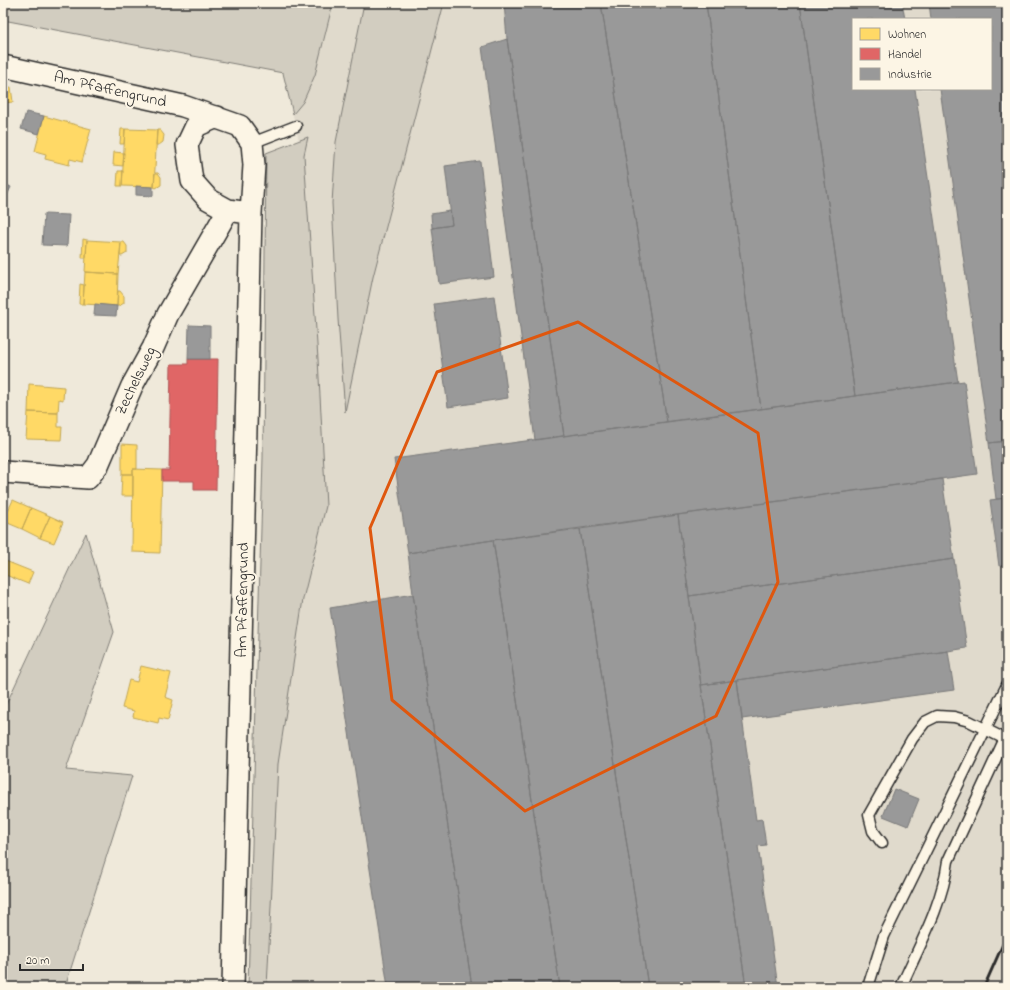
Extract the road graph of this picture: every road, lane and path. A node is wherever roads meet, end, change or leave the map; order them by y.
1 (3, 66) edge
2 (217, 118) junction
3 (296, 126) dead end
4 (252, 143) junction
5 (228, 210) junction
6 (251, 213) junction
7 (3, 472) edge
8 (1007, 685) edge
9 (985, 729) junction
10 (1006, 738) edge
11 (882, 843) dead end
12 (233, 987) edge
13 (868, 987) edge
14 (901, 987) edge

1 - 2 street, Am Pfaffengrund
2 - 4 street, Am Pfaffengrund
2 - 5 street
3 - 4 lane
4 - 6 street, Am Pfaffengrund
5 - 6 street
5 - 7 street, Zechelsweg
6 - 12 street, Am Pfaffengrund
8 - 9 lane
9 - 10 lane
9 - 11 lane
9 - 13 lane
10 - 14 lane

